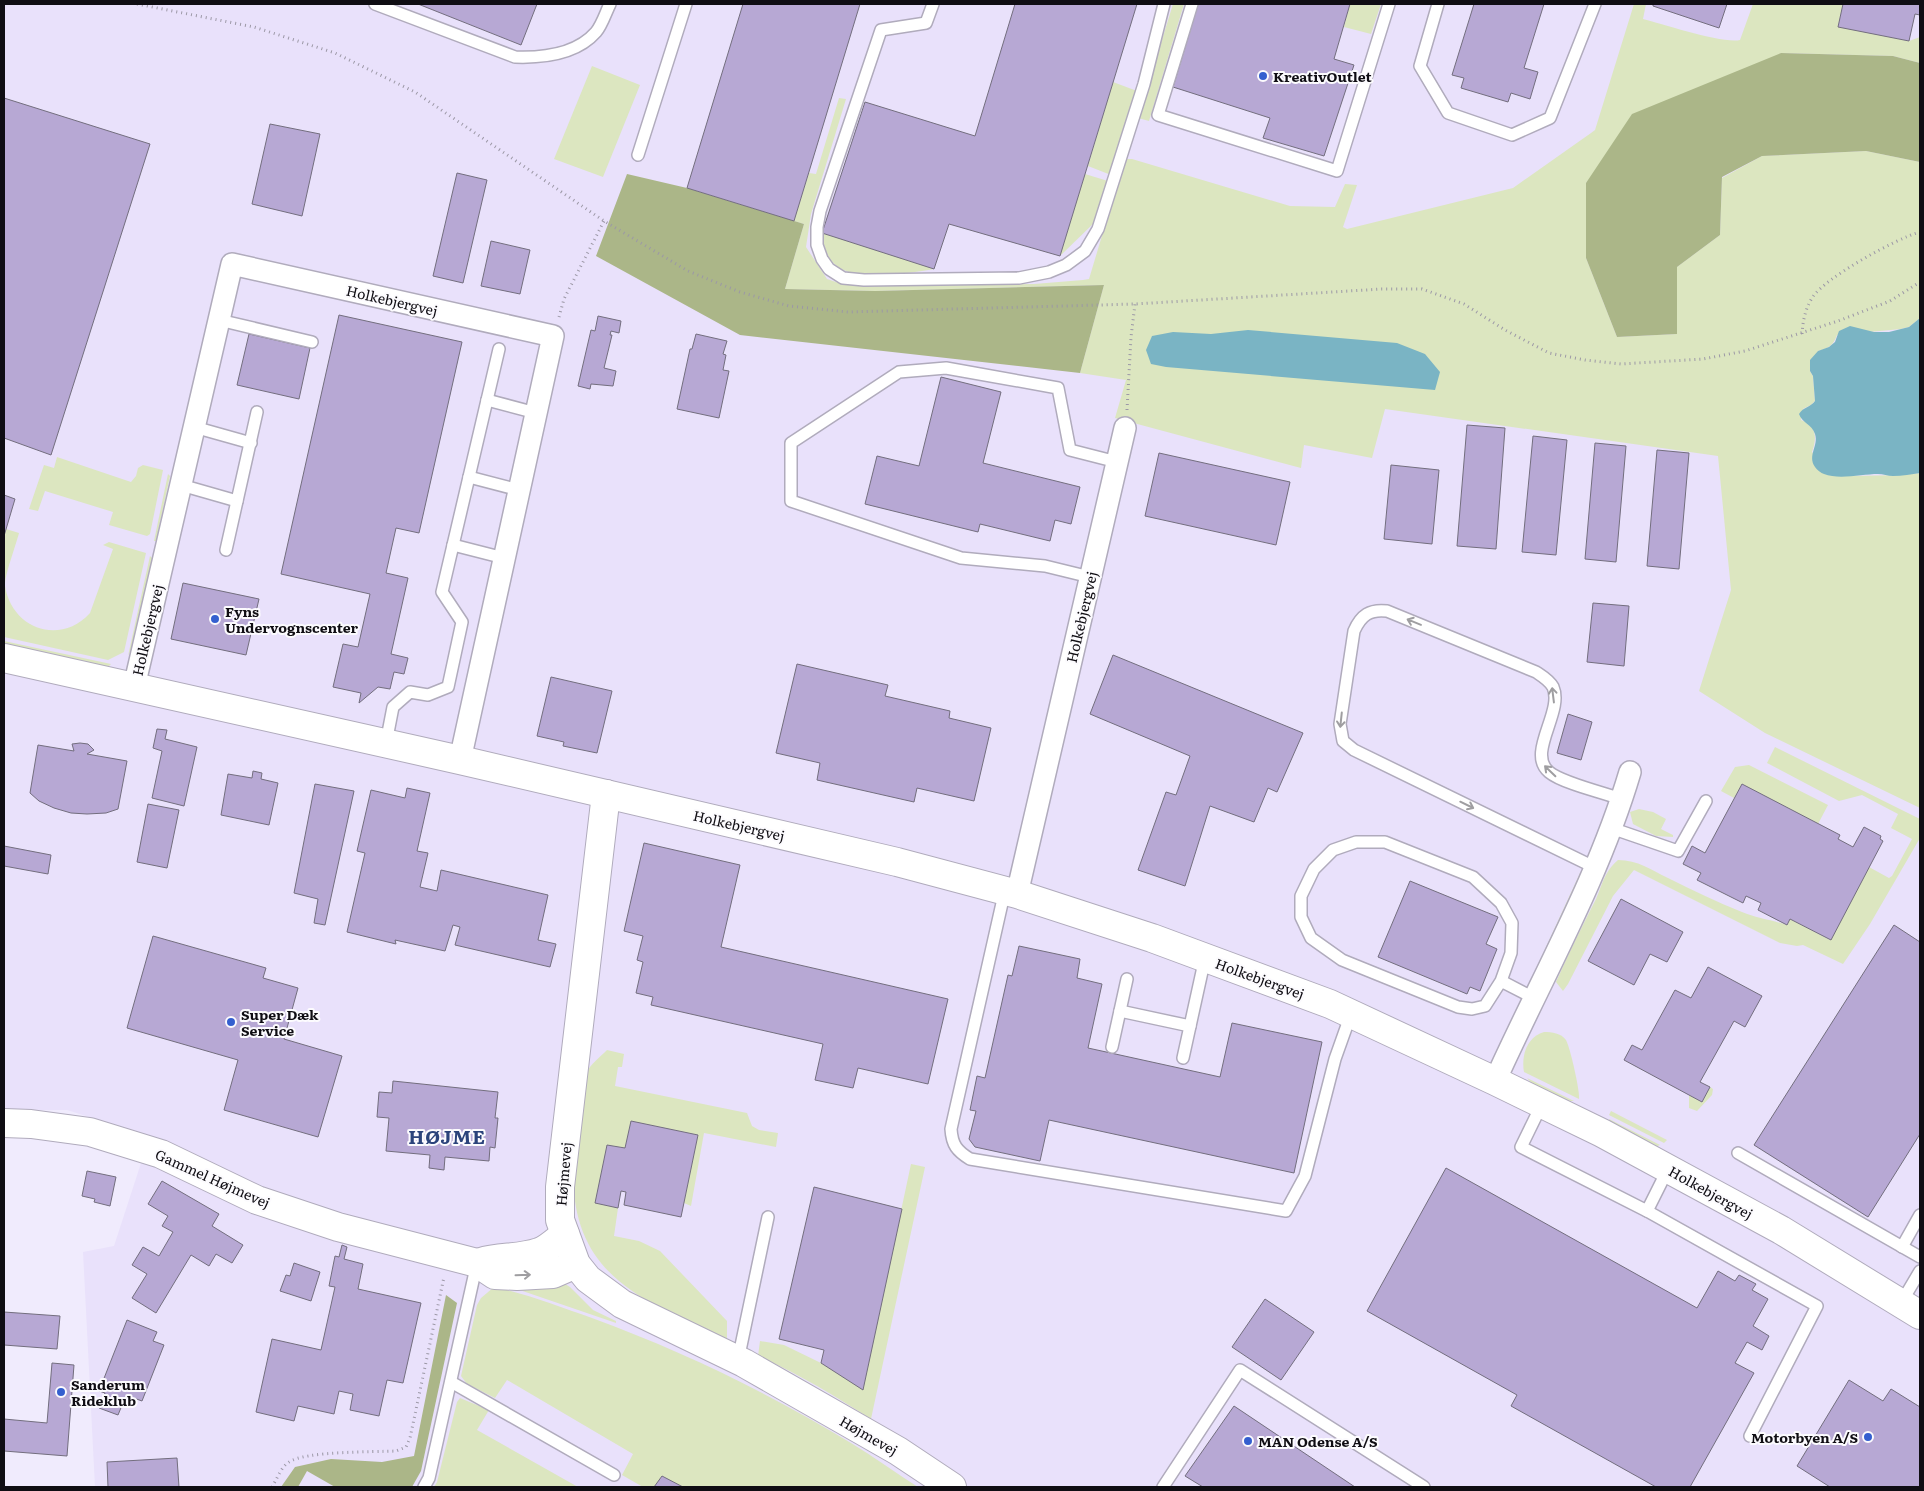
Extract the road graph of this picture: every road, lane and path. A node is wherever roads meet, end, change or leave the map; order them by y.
1 (137, 4) edge
2 (375, 4) edge
3 (610, 4) edge
4 (686, 4) edge
5 (932, 4) edge
6 (1164, 4) edge
7 (1192, 4) edge
8 (1389, 4) edge
9 (1438, 4) edge
10 (1596, 4) edge
11 (638, 155) dead end
12 (604, 221) junction
13 (1920, 232) edge
14 (1920, 282) edge
15 (1135, 304) junction
16 (219, 320) junction
17 (1802, 334) junction
18 (553, 336) junction
19 (312, 342) dead end
20 (499, 350) dead end
21 (487, 400) junction
22 (257, 412) dead end
23 (536, 413) junction
24 (194, 427) junction
25 (1125, 428) joint
26 (250, 442) junction
27 (1117, 462) junction
28 (469, 478) junction
29 (181, 485) junction
30 (519, 490) junction
31 (237, 501) junction
32 (453, 544) junction
33 (226, 550) dead end
34 (504, 558) junction
35 (1090, 577) junction
36 (4, 658) edge
37 (134, 687) junction
38 (386, 743) junction
39 (460, 760) junction
40 (1630, 772) dead end
41 (606, 794) junction
42 (1622, 799) junction
43 (1706, 801) dead end
44 (1611, 828) junction
45 (1596, 868) junction
46 (1011, 892) junction
47 (1205, 958) junction
48 (1127, 979) dead end
49 (1501, 981) junction
50 (1534, 998) junction
51 (1120, 1010) junction
52 (1350, 1014) junction
53 (1190, 1026) junction
54 (1112, 1047) dead end
55 (1183, 1058) dead end
56 (1495, 1081) junction
57 (1542, 1104) junction
58 (4, 1123) edge
59 (1738, 1153) dead end
60 (1668, 1169) junction
61 (1647, 1211) junction
62 (1920, 1215) edge
63 (768, 1217) dead end
64 (564, 1234) junction
65 (1902, 1247) junction
66 (448, 1257) junction
67 (1920, 1257) edge
68 (477, 1263) junction
69 (576, 1264) junction
70 (1920, 1272) edge
71 (1911, 1309) edge
72 (738, 1360) junction
73 (451, 1382) junction
74 (1750, 1436) dead end
75 (614, 1475) dead end
76 (272, 1487) edge
77 (424, 1487) edge
78 (952, 1487) edge
79 (1162, 1487) edge
80 (1424, 1487) edge

1 - 12 path
2 - 3 lane
4 - 11 lane
5 - 6 lane
7 - 8 lane
9 - 10 lane
12 - 15 path
12 - 18 path
13 - 17 path
14 - 17 path
15 - 17 path
15 - 25 path
16 - 18 street, Holkebjergvej
16 - 19 lane
16 - 24 street, Holkebjergvej
18 - 23 street
20 - 21 lane
21 - 23 lane
21 - 28 lane
22 - 26 lane
23 - 30 street
24 - 26 lane
24 - 29 street, Holkebjergvej
25 - 27 street, Holkebjergvej
26 - 31 lane
27 - 35 street, Holkebjergvej
27 - 35 lane
28 - 30 lane
28 - 32 lane
29 - 31 lane
29 - 37 street, Holkebjergvej
30 - 34 street
31 - 33 lane
32 - 34 lane
32 - 38 lane
34 - 39 street
35 - 46 street, Holkebjergvej
36 - 37 street, Holkebjergvej
37 - 38 street, Holkebjergvej
38 - 39 street, Holkebjergvej
39 - 41 street, Holkebjergvej
40 - 42 street
41 - 46 street, Holkebjergvej
41 - 64 street, Højmevej
42 - 44 street
42 -> 45 lane
43 - 44 lane
44 - 45 street
45 - 50 street
46 - 47 street, Holkebjergvej
46 - 52 lane
47 - 52 street, Holkebjergvej
47 - 53 lane
48 - 51 lane
49 - 49 lane
49 - 50 lane
50 - 56 street
51 - 53 lane
51 - 54 lane
52 - 56 street, Holkebjergvej
53 - 55 lane
56 - 57 street, Holkebjergvej
57 - 60 street, Holkebjergvej
57 - 61 lane
58 - 66 street, Gammel Højmevej
59 - 65 lane
60 - 61 lane
60 - 71 street, Holkebjergvej
61 - 74 lane
62 - 65 lane
63 - 72 lane
64 - 68 street, Gammel Højmevej
64 - 69 street, Højmevej
65 - 67 lane
66 - 68 street, Gammel Højmevej
66 - 76 path
68 -> 69 street, Gammel Højmevej
68 - 73 lane
69 - 72 street, Højmevej
70 - 71 lane
72 - 78 street, Højmevej
73 - 75 lane
73 - 77 lane
79 - 80 lane

